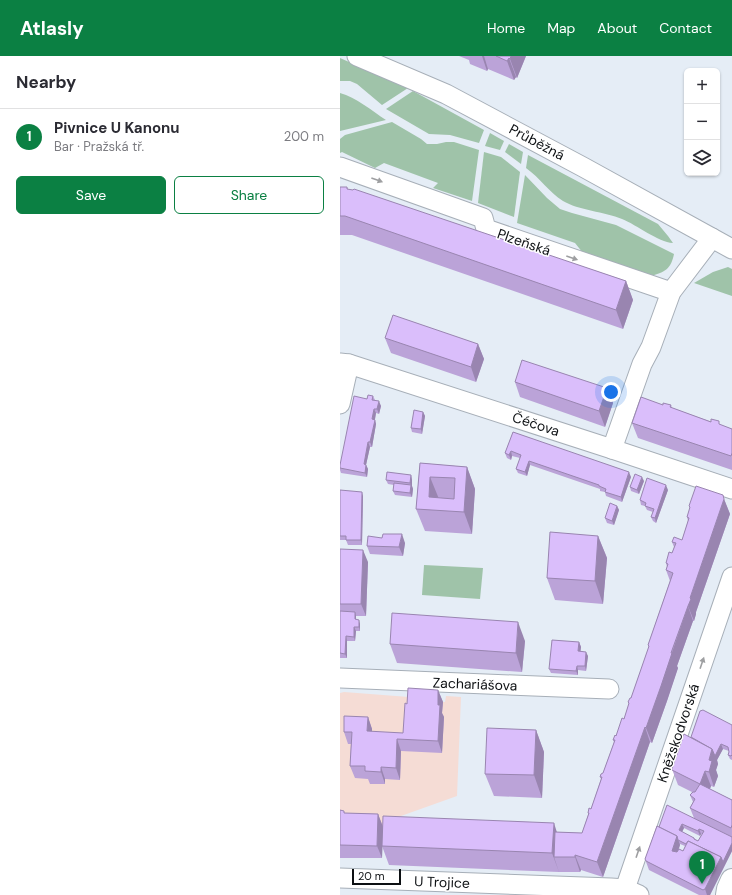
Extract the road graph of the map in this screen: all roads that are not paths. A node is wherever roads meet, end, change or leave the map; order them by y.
1 (357, 56) edge
2 (340, 167) edge
3 (712, 238) junction
4 (732, 249) edge
5 (671, 292) junction
6 (345, 364) edge
7 (340, 404) edge
8 (612, 449) junction
9 (732, 489) edge
10 (732, 577) edge
11 (340, 678) edge
12 (609, 689) dead end
13 (340, 878) edge
14 (732, 880) edge
15 (632, 892) edge
16 (726, 895) edge

1 - 3 street, Průběžná
2 -> 5 street, Plzeňská
3 - 4 street, Průběžná
3 - 5 street
5 - 8 street
6 - 7 street
6 - 8 street, Čéčova
8 - 9 street, Čéčova
15 -> 10 street, Kněžskodvorská
11 - 12 street, Zachariášova
13 - 15 street, U Trojice
14 - 16 street

